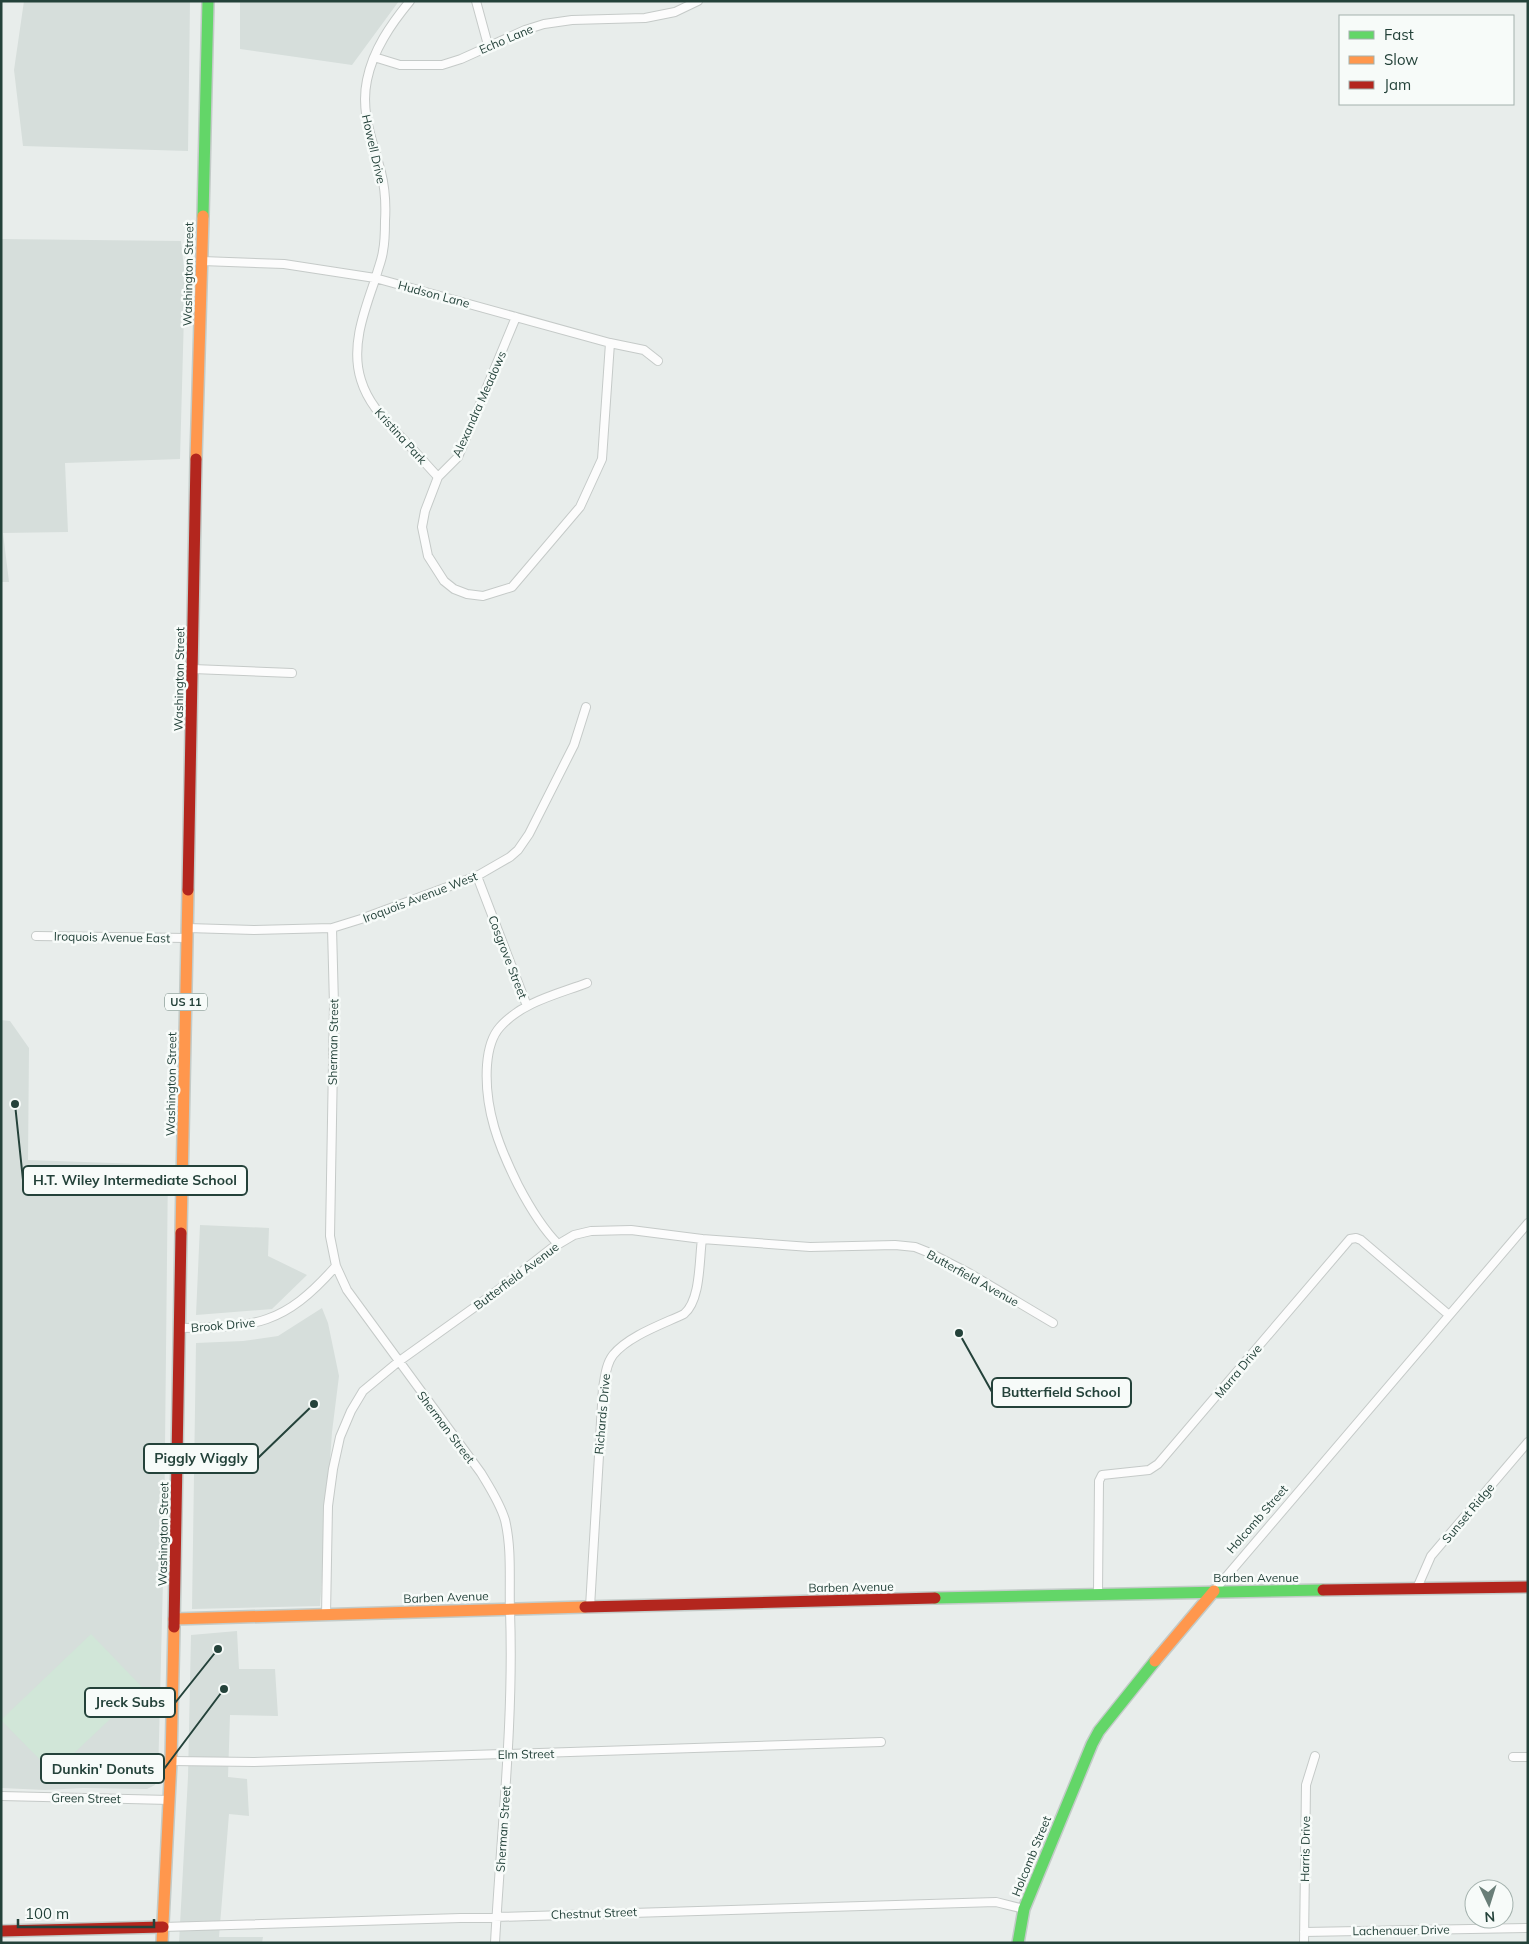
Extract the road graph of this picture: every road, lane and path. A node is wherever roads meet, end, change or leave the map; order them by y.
1 (208, 1) edge
2 (410, 1) edge
3 (476, 1) edge
4 (698, 1) edge
5 (488, 46) junction
6 (374, 57) junction
7 (202, 261) junction
8 (375, 278) junction
9 (516, 316) junction
10 (610, 342) junction
11 (658, 361) dead end
12 (438, 477) junction
13 (193, 669) junction
14 (292, 673) dead end
15 (586, 707) dead end
16 (477, 876) junction
17 (332, 928) junction
18 (188, 933) junction
19 (36, 936) dead end
20 (587, 983) dead end
21 (527, 1006) junction
22 (1528, 1223) edge
23 (702, 1239) junction
24 (558, 1244) junction
25 (336, 1266) junction
26 (1449, 1315) junction
27 (1053, 1323) dead end
28 (180, 1328) junction
29 (398, 1362) junction
30 (1528, 1442) edge
31 (1528, 1587) edge
32 (1417, 1588) junction
33 (1214, 1591) junction
34 (1098, 1593) junction
35 (590, 1608) junction
36 (510, 1609) junction
37 (326, 1615) junction
38 (174, 1620) junction
39 (881, 1742) dead end
40 (508, 1754) junction
41 (1315, 1756) dead end
42 (1512, 1757) dead end
43 (1528, 1757) edge
44 (172, 1762) junction
45 (1, 1796) edge
46 (170, 1800) junction
47 (1024, 1909) junction
48 (497, 1916) junction
49 (163, 1927) junction
50 (1528, 1928) edge
51 (1, 1931) edge
52 (1304, 1932) junction
53 (162, 1943) edge
54 (496, 1943) edge
55 (1018, 1943) edge
56 (1304, 1943) edge

1 - 7 main road, Washington Street / US 11
2 - 6 street, Howell Drive
3 - 5 street
4 - 5 street, Echo Lane
5 - 6 street, Echo Lane
6 - 8 street, Howell Drive
7 - 8 street, Hudson Lane
7 - 13 main road, Washington Street / US 11
8 - 9 street, Hudson Lane
8 - 12 street, Kristina Park
9 - 10 street, Hudson Lane
9 - 12 street, Alexandra Meadows
10 - 11 street, Hudson Lane
10 - 12 street, Alexandra Meadows
13 - 14 street
13 - 18 main road, Washington Street / US 11
15 - 16 street, Iroquois Avenue West
16 - 17 street, Iroquois Avenue West
16 - 21 street, Cosgrove Street
17 - 18 street, Iroquois Avenue West
17 - 25 street, Sherman Street
18 - 19 street, Iroquois Avenue East
18 - 28 main road, Washington Street / US 11
20 - 21 street
21 - 24 street, Cosgrove Street
22 - 26 street, Holcomb Street
23 - 24 street, Butterfield Avenue
23 - 27 street, Butterfield Avenue
23 - 35 street, Richards Drive
24 - 29 street, Butterfield Avenue
25 - 28 street, Brook Drive
25 - 29 street, Sherman Street
26 - 33 street, Holcomb Street
26 - 34 street, Marra Drive
28 - 38 main road, Washington Street / US 11
29 - 36 street, Sherman Street
29 - 37 street, Butterfield Avenue
30 - 32 street, Sunset Ridge
31 - 32 main road, Barben Avenue
32 - 33 main road, Barben Avenue
33 - 34 main road, Barben Avenue
33 - 47 main road, Holcomb Street
34 - 35 main road, Barben Avenue
35 - 36 main road, Barben Avenue
36 - 37 main road, Barben Avenue
36 - 40 street, Sherman Street
37 - 38 main road, Barben Avenue
38 - 44 main road, Washington Street / US 11
39 - 40 street, Elm Street
40 - 44 street, Elm Street
40 - 48 street, Sherman Street
41 - 52 street, Harris Drive
42 - 43 street
44 - 46 main road, Washington Street / US 11
45 - 46 street, Green Street
46 - 49 main road, Washington Street / US 11
47 - 48 street, Chestnut Street
47 - 55 main road, Holcomb Street
48 - 49 street, Chestnut Street
48 - 54 street, Sherman Street
49 - 51 main road
49 - 53 main road, Washington Street / US 11
50 - 52 street, Lachenauer Drive
52 - 56 street, Harris Drive

